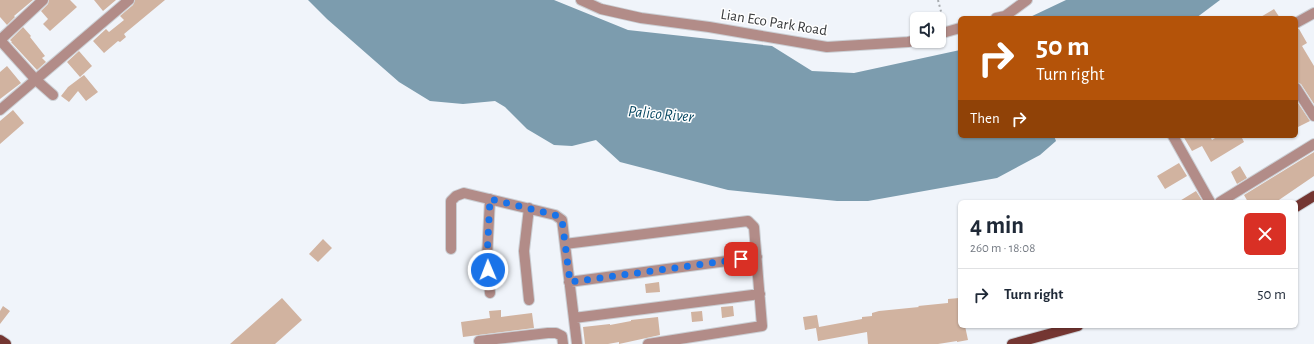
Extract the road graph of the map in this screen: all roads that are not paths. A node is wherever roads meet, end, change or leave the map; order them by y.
1 (43, 0) edge
2 (129, 0) edge
3 (581, 0) edge
4 (1027, 0) edge
5 (1314, 13) edge
6 (1005, 16) edge
7 (1298, 22) edge
8 (958, 29) edge
9 (946, 32) edge
10 (0, 40) edge
11 (910, 42) edge
12 (36, 80) junction
13 (1298, 91) edge
14 (53, 95) dead end
15 (0, 110) edge
16 (1314, 116) edge
17 (1174, 138) edge
18 (1314, 144) edge
19 (1314, 196) edge
20 (490, 199) junction
21 (1209, 200) edge
22 (1223, 200) edge
23 (1298, 206) edge
24 (529, 208) junction
25 (565, 244) junction
26 (451, 249) dead end
27 (757, 257) junction
28 (570, 282) junction
29 (490, 293) dead end
30 (760, 294) junction
31 (529, 300) dead end
32 (574, 318) junction
33 (1071, 328) edge
34 (0, 340) edge
35 (479, 341) dead end
36 (6, 344) edge
37 (564, 344) edge
38 (576, 344) edge
39 (648, 344) edge
40 (1015, 344) edge

1 - 10 street
2 - 12 street
3 - 11 street, Lian Eco Park Road
4 - 6 street
5 - 7 street
8 - 9 street
10 - 12 street
12 - 14 street
12 - 15 street
13 - 16 street
17 - 21 street
18 - 22 street
19 - 23 main road
20 - 24 street
20 - 26 street
20 - 29 street
24 - 25 street
24 - 31 street
25 - 27 street
25 - 28 street
27 - 28 street
27 - 30 street
28 - 32 street
30 - 32 street
30 - 39 street
32 - 38 street
33 - 40 main road
34 - 36 main road
35 - 37 street

